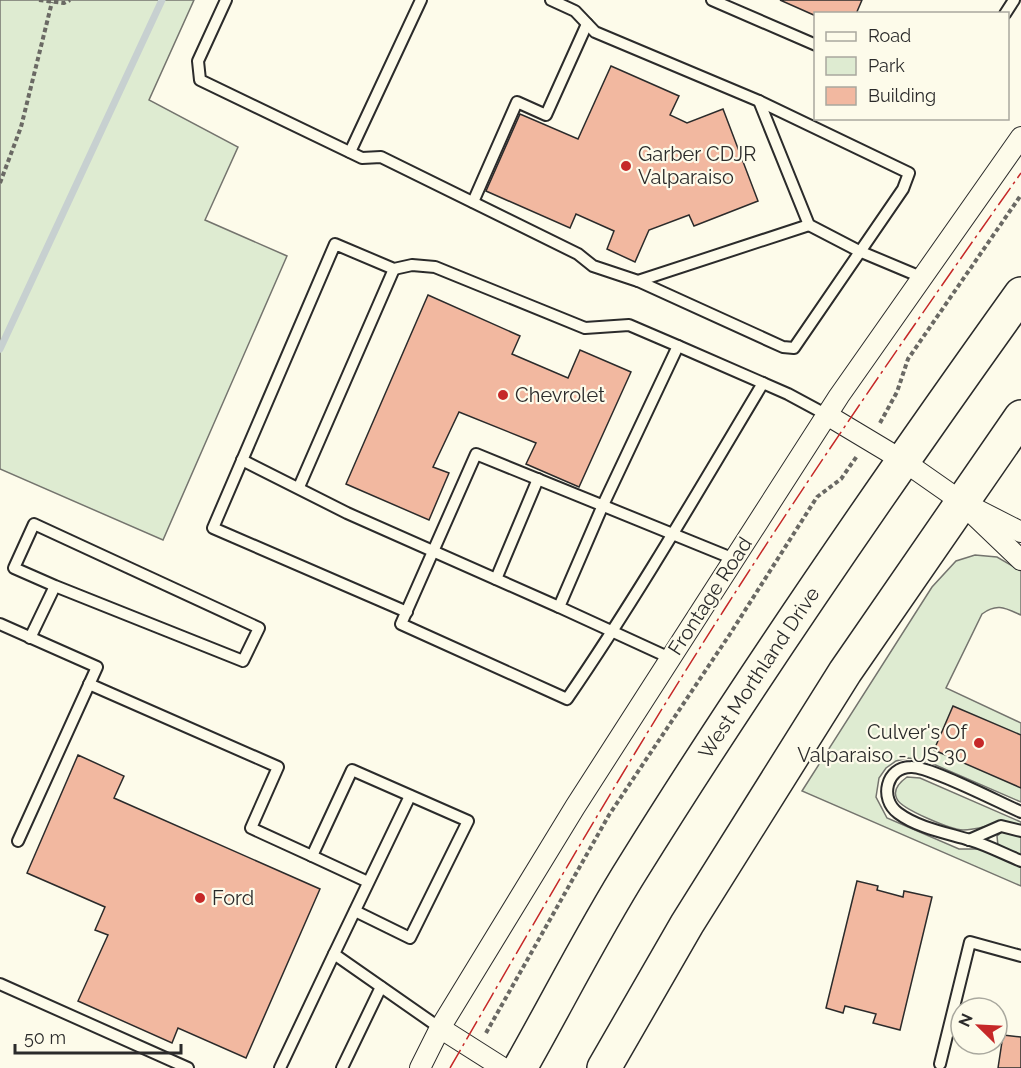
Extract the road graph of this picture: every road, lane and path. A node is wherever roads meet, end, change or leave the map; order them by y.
1 (39, 0) edge
2 (70, 0) edge
3 (226, 0) edge
4 (421, 0) edge
5 (551, 0) edge
6 (712, 0) edge
7 (52, 2) junction
8 (587, 24) junction
9 (814, 44) edge
10 (759, 101) junction
11 (1021, 137) edge
12 (350, 152) junction
13 (0, 183) edge
14 (1021, 195) edge
15 (473, 202) junction
16 (809, 225) junction
17 (859, 251) junction
18 (394, 269) junction
19 (921, 277) junction
20 (638, 281) junction
21 (1021, 294) edge
22 (678, 346) junction
23 (763, 383) junction
24 (827, 415) junction
25 (1021, 417) edge
26 (868, 440) junction
27 (242, 460) junction
28 (902, 460) junction
29 (538, 479) junction
30 (299, 487) junction
31 (962, 502) junction
32 (603, 505) junction
33 (1021, 532) edge
34 (673, 534) junction
35 (434, 552) junction
36 (734, 559) junction
37 (1021, 560) edge
38 (496, 579) junction
39 (55, 586) junction
40 (559, 607) junction
41 (407, 612) junction
42 (0, 624) edge
43 (613, 631) junction
44 (30, 638) junction
45 (670, 658) junction
46 (89, 684) junction
47 (410, 795) junction
48 (1021, 812) edge
49 (1021, 831) edge
50 (969, 840) junction
51 (18, 841) dead end
52 (312, 856) junction
53 (1021, 861) edge
54 (368, 882) junction
55 (355, 911) junction
56 (334, 954) junction
57 (1021, 956) edge
58 (0, 984) edge
59 (381, 987) junction
60 (440, 1028) junction
61 (476, 1051) junction
62 (940, 1064) dead end
63 (188, 1068) edge
64 (280, 1068) edge
65 (342, 1068) edge
66 (420, 1068) edge
67 (503, 1068) edge
68 (520, 1068) edge
69 (604, 1068) edge

1 - 7 path
2 - 7 path
3 - 12 lane
4 - 12 lane
5 - 8 lane
6 - 9 lane
7 - 13 path
8 - 10 lane
8 - 15 lane
10 - 16 lane
10 - 17 lane
11 - 19 street, Frontage Road
12 - 15 lane
14 - 26 path
15 - 20 lane
16 - 17 lane
16 - 20 lane
17 - 19 lane
17 - 20 lane
18 - 22 lane
18 - 27 lane
18 - 30 lane
19 - 24 street, Frontage Road
21 - 28 highway, West Morthland Drive
22 - 23 lane
22 - 32 lane
23 - 24 lane
23 - 34 lane
24 - 26 street
24 - 36 street, Frontage Road
25 - 31 highway
26 - 28 street
26 - 61 path
27 - 30 lane
27 - 41 lane
28 - 31 street
28 - 68 highway, West Morthland Drive
29 - 32 lane
29 - 35 lane
29 - 38 lane
30 - 35 lane
31 - 33 street
31 - 37 street
31 - 69 highway
32 - 34 lane
32 - 40 lane
34 - 36 lane
34 - 43 lane
35 - 38 lane
35 - 41 lane
36 - 45 street, Frontage Road
38 - 40 lane
39 - 39 lane
39 - 44 lane
40 - 43 lane
41 - 43 lane
42 - 44 lane
43 - 45 lane
44 - 46 lane
45 - 60 street, Frontage Road
46 - 51 lane
46 - 52 lane
47 - 52 lane
47 - 54 lane
47 - 55 lane
48 - 50 lane
49 - 50 lane
50 - 53 lane
52 - 54 lane
54 - 55 lane
55 - 56 lane
56 - 59 lane
56 - 64 lane
57 - 62 lane
58 - 63 lane
59 - 60 lane
59 - 65 lane
60 - 61 street
60 - 66 street, Frontage Road
61 - 67 street

